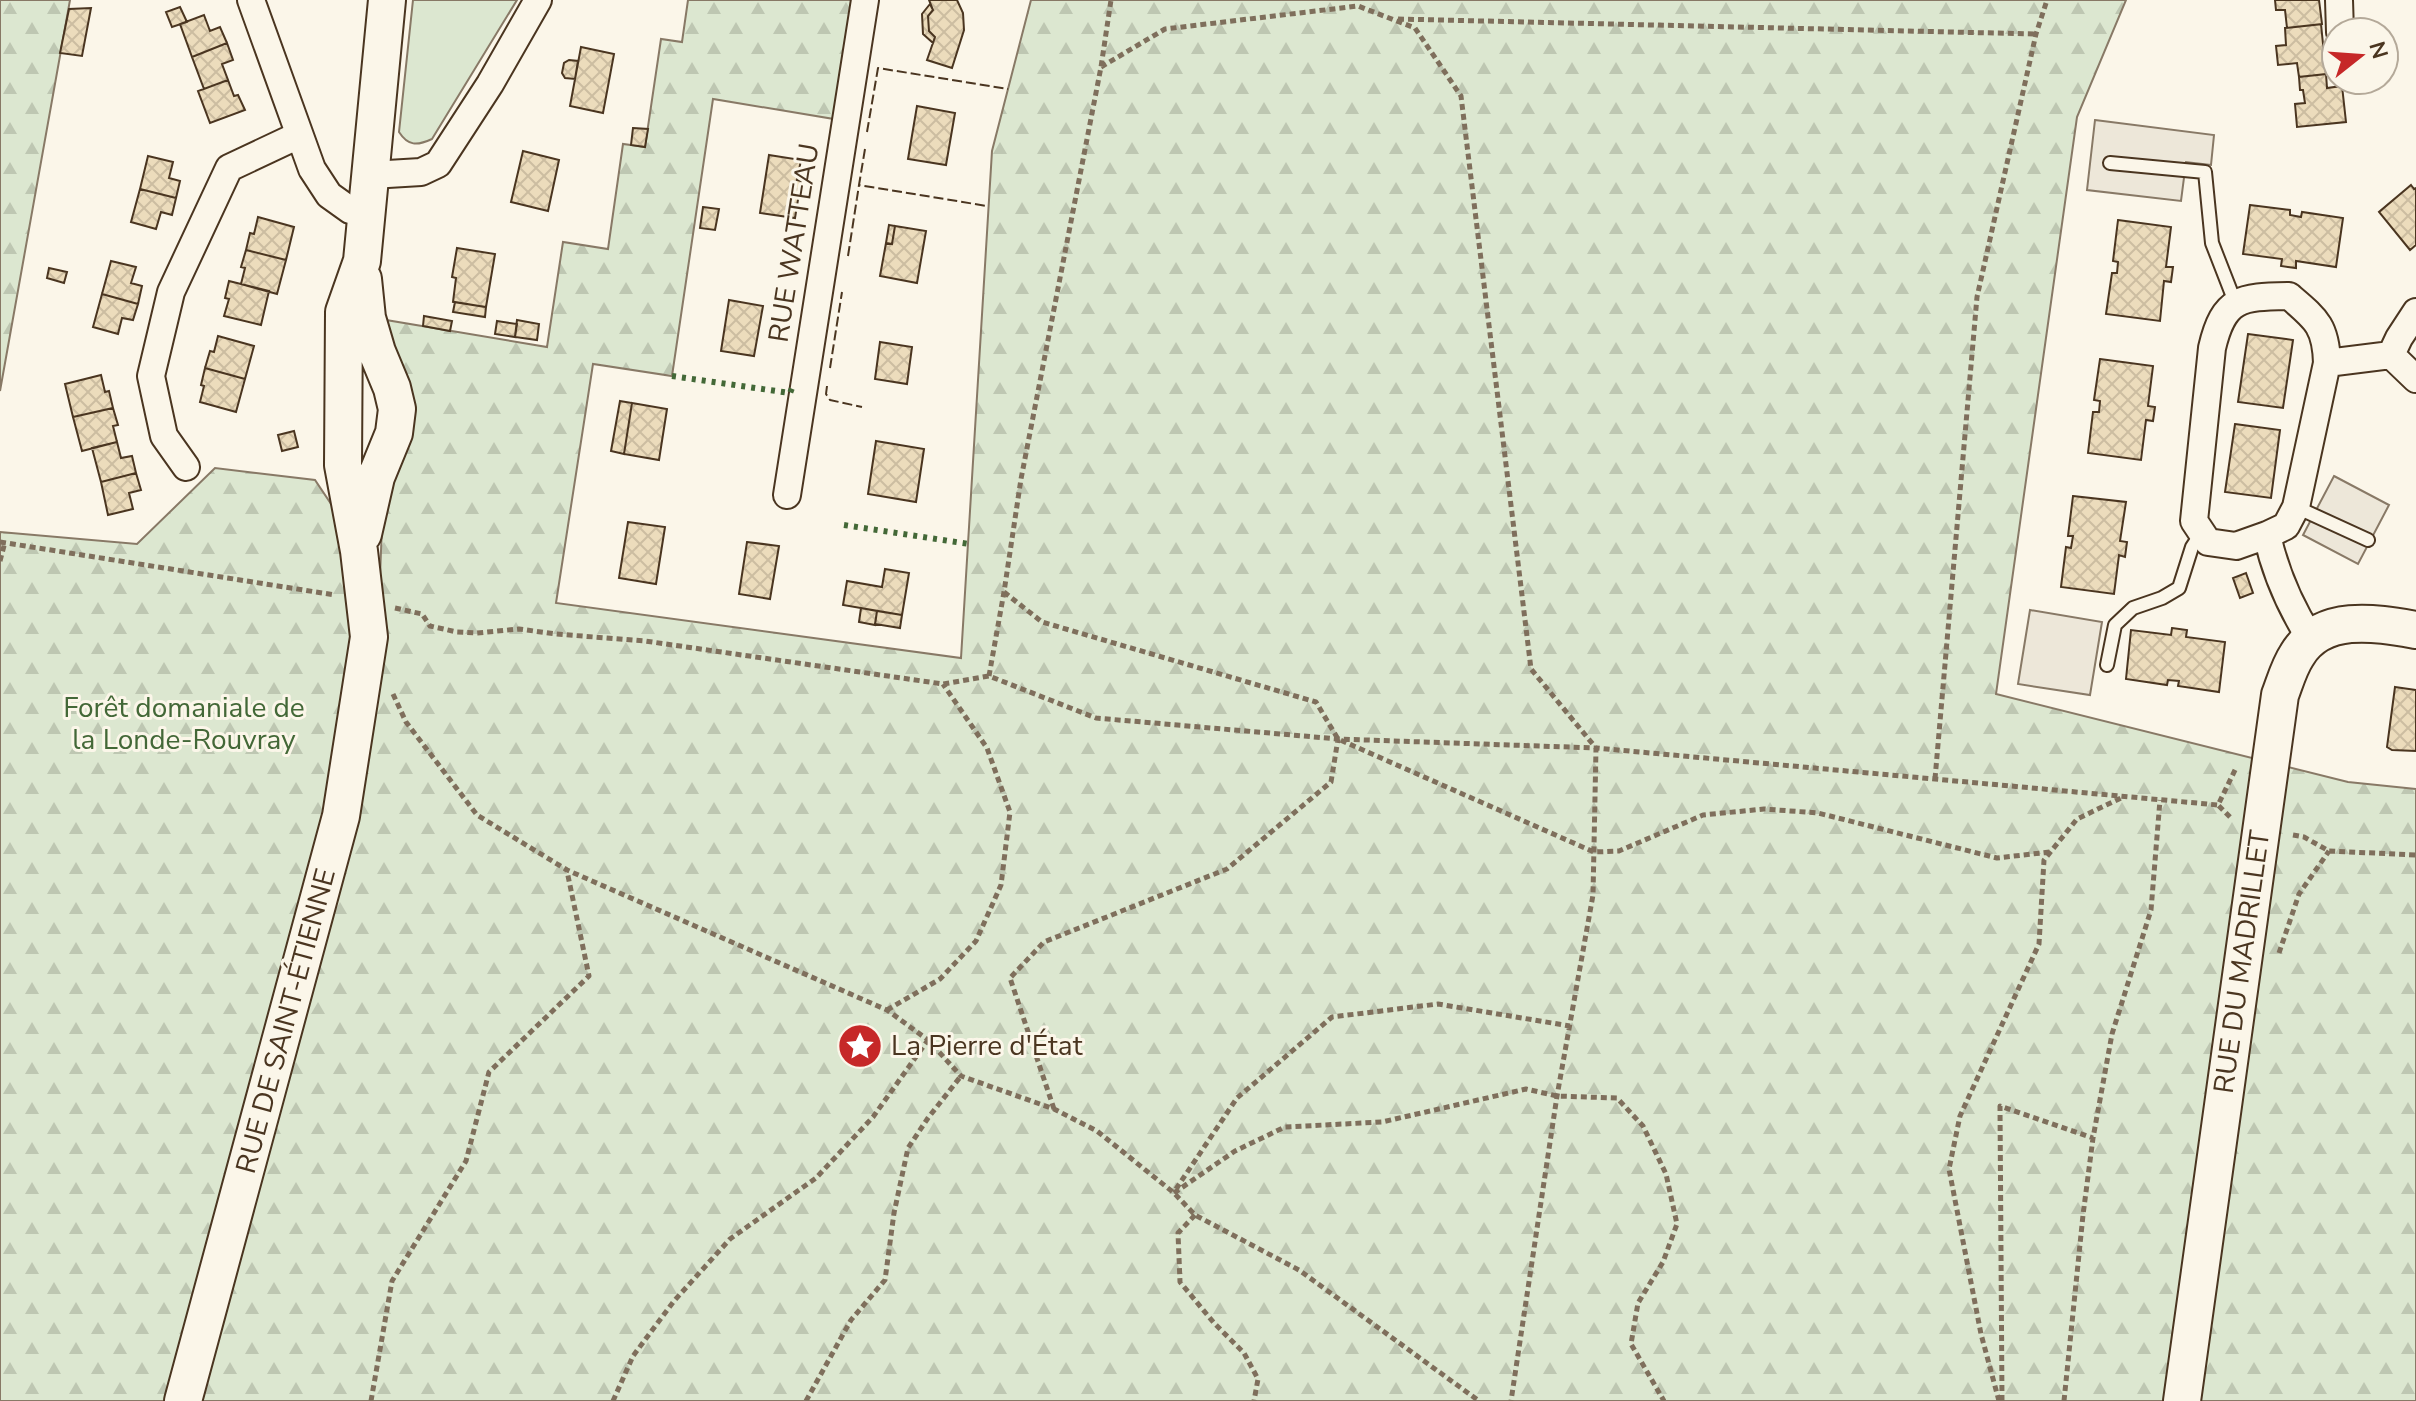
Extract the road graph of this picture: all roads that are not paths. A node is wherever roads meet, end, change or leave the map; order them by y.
1 (251, 0) edge
2 (387, 0) edge
3 (538, 0) edge
4 (865, 0) edge
5 (299, 135) junction
6 (2110, 163) dead end
7 (371, 175) junction
8 (366, 214) junction
9 (362, 261) junction
10 (2235, 302) junction
11 (2416, 312) edge
12 (2391, 355) junction
13 (2327, 363) junction
14 (2416, 379) edge
15 (186, 467) dead end
16 (787, 495) dead end
17 (2296, 507) junction
18 (2202, 532) junction
19 (2267, 535) junction
20 (2368, 540) dead end
21 (359, 551) junction
22 (2416, 630) edge
23 (2310, 638) junction
24 (2107, 665) dead end
25 (183, 1401) edge
26 (2182, 1401) edge

1 - 5 street
2 - 7 street
3 - 7 street
4 - 16 street, RUE WATTEAU
5 - 8 street
5 - 15 street
6 - 10 lane
7 - 8 street
8 - 9 street
9 - 21 street
9 - 21 street
10 - 13 street
10 - 18 street
11 - 12 street
12 - 13 street
12 - 14 street
13 - 17 street
17 - 19 street
17 - 20 lane
18 - 19 street
18 - 24 lane
19 - 23 street
21 - 25 street, RUE DE SAINT-ÉTIENNE
22 - 23 street
23 - 26 street, RUE DU MADRILLET

